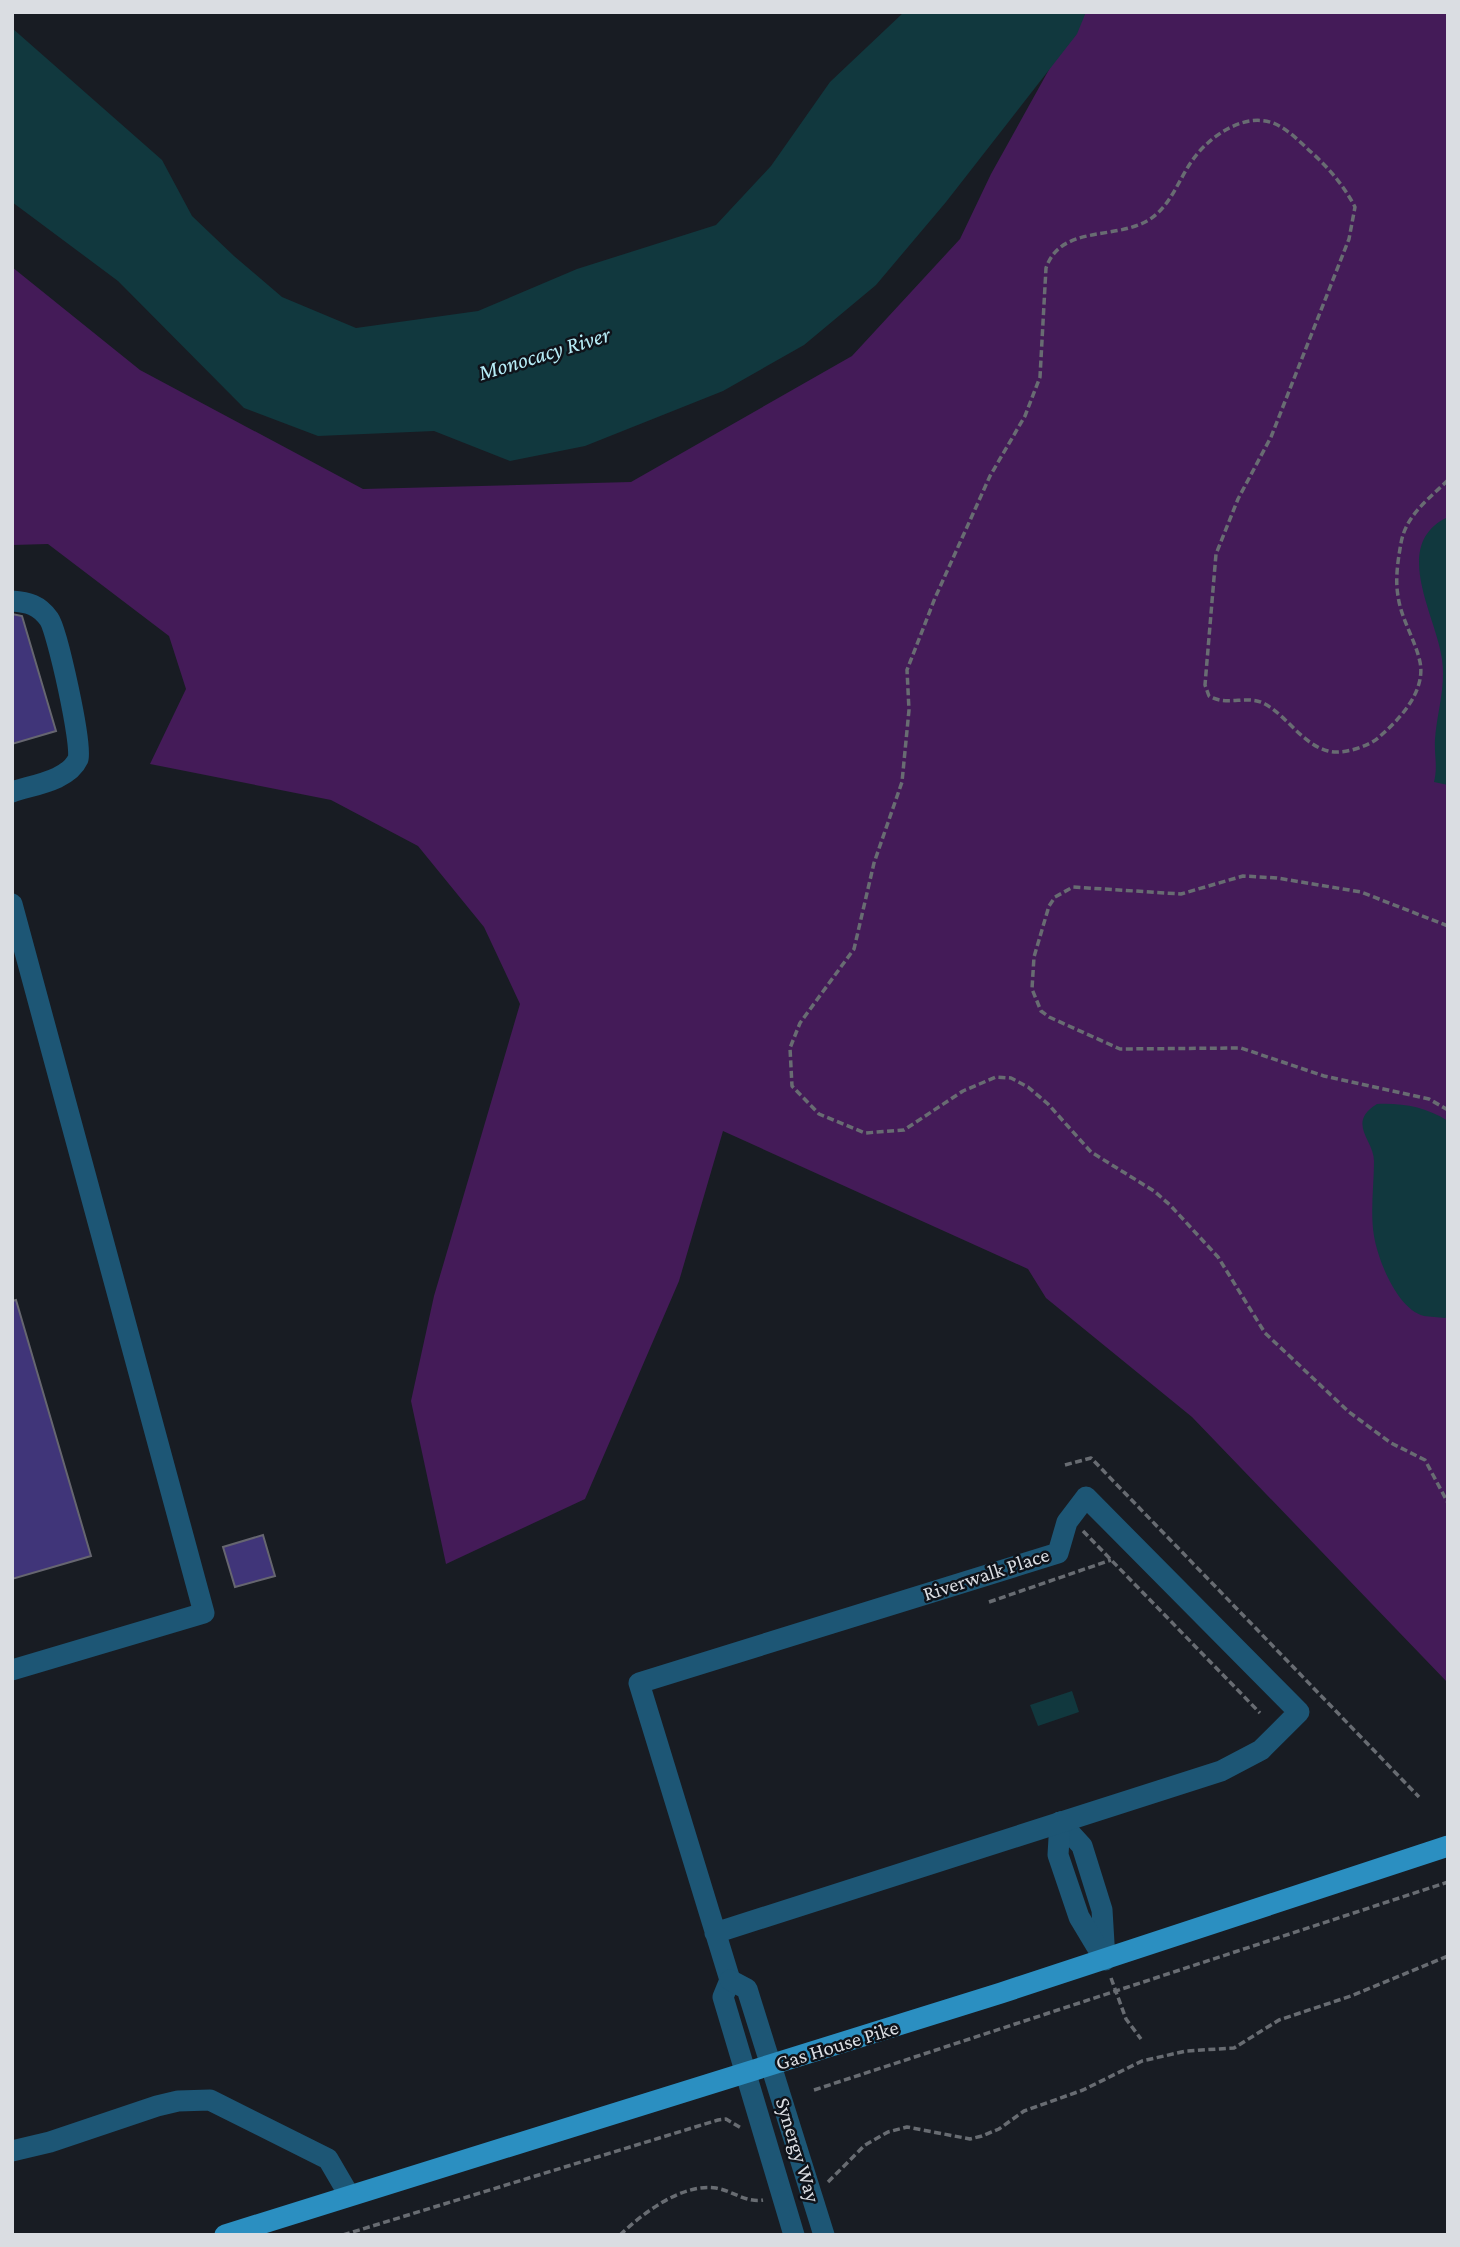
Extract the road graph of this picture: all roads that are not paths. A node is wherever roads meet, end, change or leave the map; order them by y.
1 (12, 601) edge
2 (12, 792) edge
3 (12, 904) edge
4 (12, 1670) edge
5 (1060, 1822) junction
6 (1448, 1846) edge
7 (715, 1933) junction
8 (1105, 1960) junction
9 (730, 1980) junction
10 (772, 2065) junction
11 (746, 2073) junction
12 (12, 2151) edge
13 (349, 2195) junction
14 (225, 2235) edge
15 (794, 2235) edge
16 (824, 2235) edge

1 - 2 street
3 - 4 street
5 - 7 street, Riverwalk Place
5 - 7 street, Riverwalk Place
5 - 8 street
6 - 8 main road, Gas House Pike
7 - 9 street, Riverwalk Place
8 - 10 main road, Gas House Pike
9 - 10 street, Riverwalk Place
9 - 11 street, Riverwalk Place
10 - 11 main road, Gas House Pike
10 - 16 street, Synergy Way
11 - 13 main road, Gas House Pike
11 - 15 street, Synergy Way
12 - 13 street
13 - 14 main road, Gas House Pike

